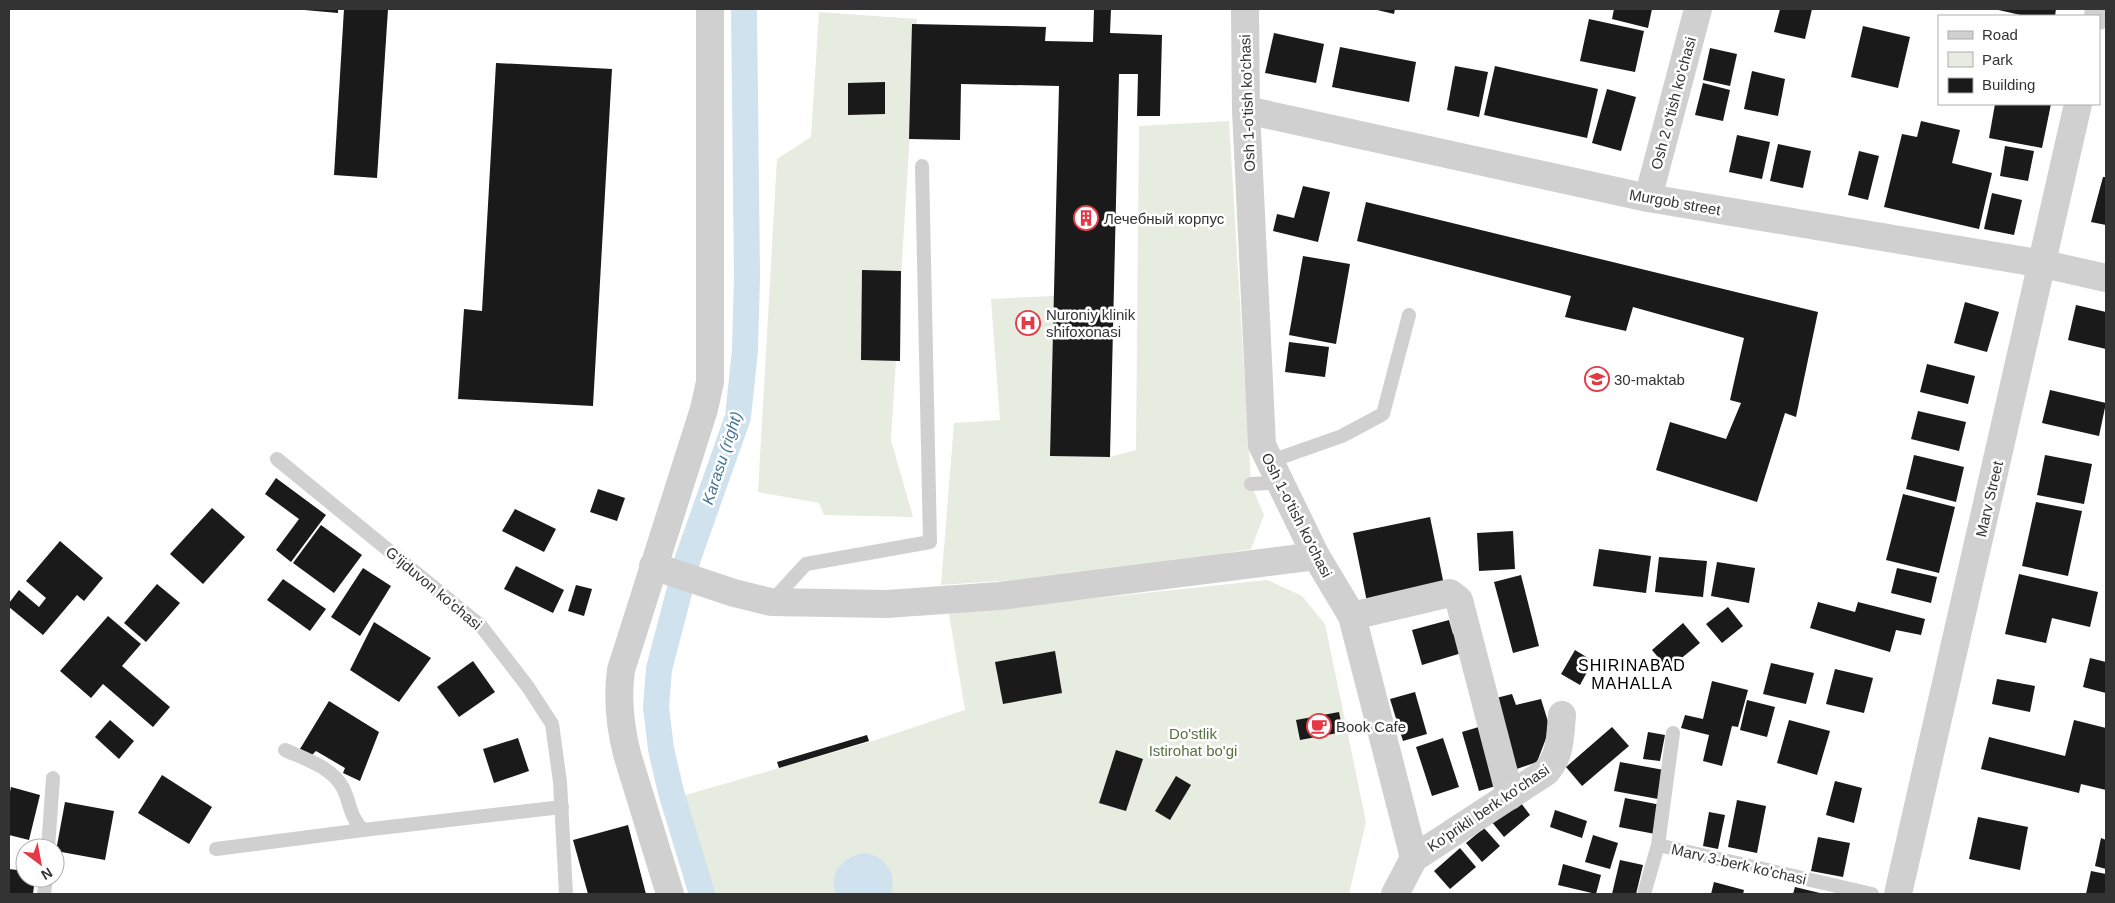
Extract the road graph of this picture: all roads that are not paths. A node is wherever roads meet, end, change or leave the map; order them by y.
1 (710, 9) edge
2 (1244, 9) edge
3 (1698, 9) edge
4 (2078, 105) edge
5 (1246, 110) junction
6 (922, 166) dead end
7 (1648, 198) junction
8 (2044, 264) junction
9 (2106, 278) edge
10 (1409, 315) dead end
11 (277, 459) dead end
12 (1276, 471) junction
13 (1252, 484) dead end
14 (1316, 556) junction
15 (659, 568) junction
16 (771, 602) junction
17 (1352, 616) junction
18 (1562, 715) dead end
19 (1673, 733) dead end
20 (286, 750) dead end
21 (52, 778) dead end
22 (1510, 796) junction
23 (562, 807) junction
24 (363, 830) junction
25 (49, 838) edge
26 (1658, 846) junction
27 (216, 850) dead end
28 (1414, 858) junction
29 (566, 894) edge
30 (670, 894) edge
31 (1395, 894) edge
32 (1644, 894) edge
33 (1872, 894) edge
34 (1898, 894) edge

1 - 15 street
2 - 5 street, Osh 1-o'tish ko'chasi
3 - 7 street, Osh 2 o'tish ko'chasi
4 - 8 street, Marv Street
5 - 7 street, Murgob street
5 - 12 street, Osh 1-o'tish ko'chasi
6 - 16 lane
7 - 8 street, Murgob street
8 - 9 street, Murgob street
8 - 34 street, Marv Street
10 - 12 lane
11 - 23 lane, G'ijduvon ko'chasi
12 - 13 lane
12 - 14 street, Osh 1-o'tish ko'chasi
14 - 16 street
14 - 17 street, Osh 1-o'tish ko'chasi
15 - 16 street
15 - 30 street
17 - 22 street
17 - 28 street, Osh 1-o'tish ko'chasi
18 - 22 street, Ko'prikli berk ko'chasi
19 - 26 lane, Marv 3-berk ko'chasi
20 - 24 lane
21 - 25 lane
22 - 28 street, Ko'prikli berk ko'chasi
23 - 24 lane
23 - 29 lane, G'ijduvon ko'chasi
24 - 27 lane
26 - 32 lane
26 - 33 lane, Marv 3-berk ko'chasi
28 - 31 street, Ko'prikli berk ko'chasi

